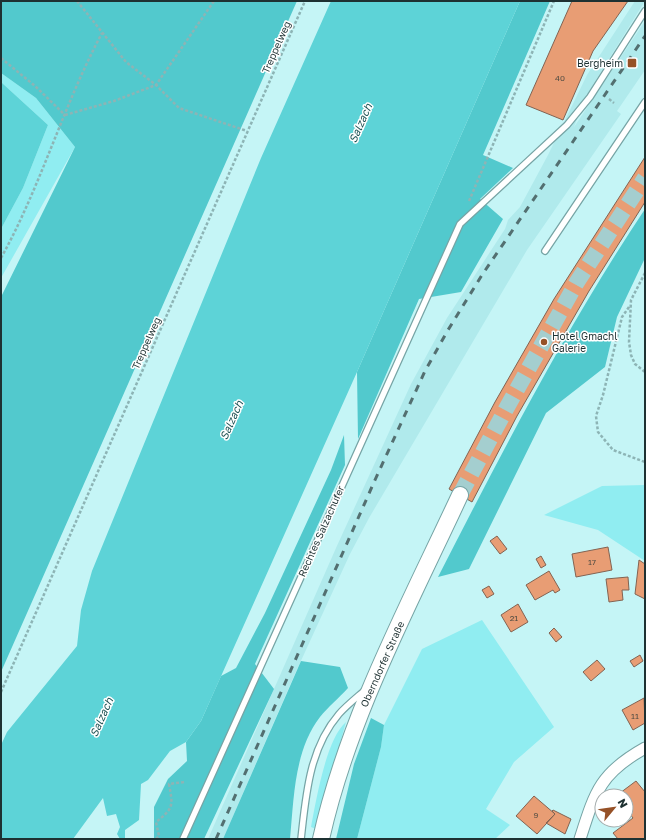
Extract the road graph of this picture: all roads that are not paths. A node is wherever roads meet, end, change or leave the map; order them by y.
1 (645, 11) edge
2 (645, 102) edge
3 (546, 251) dead end
4 (460, 495) tunnel mouth
5 (373, 682) junction
6 (645, 748) edge
7 (183, 839) edge
8 (301, 839) edge
9 (321, 839) edge
10 (580, 839) edge

1 - 7 lane, Rechtes Salzachufer
2 - 3 lane
4 - 5 main road, Oberndorfer Straße
5 - 8 lane
5 - 9 main road, Oberndorfer Straße
6 - 10 street

